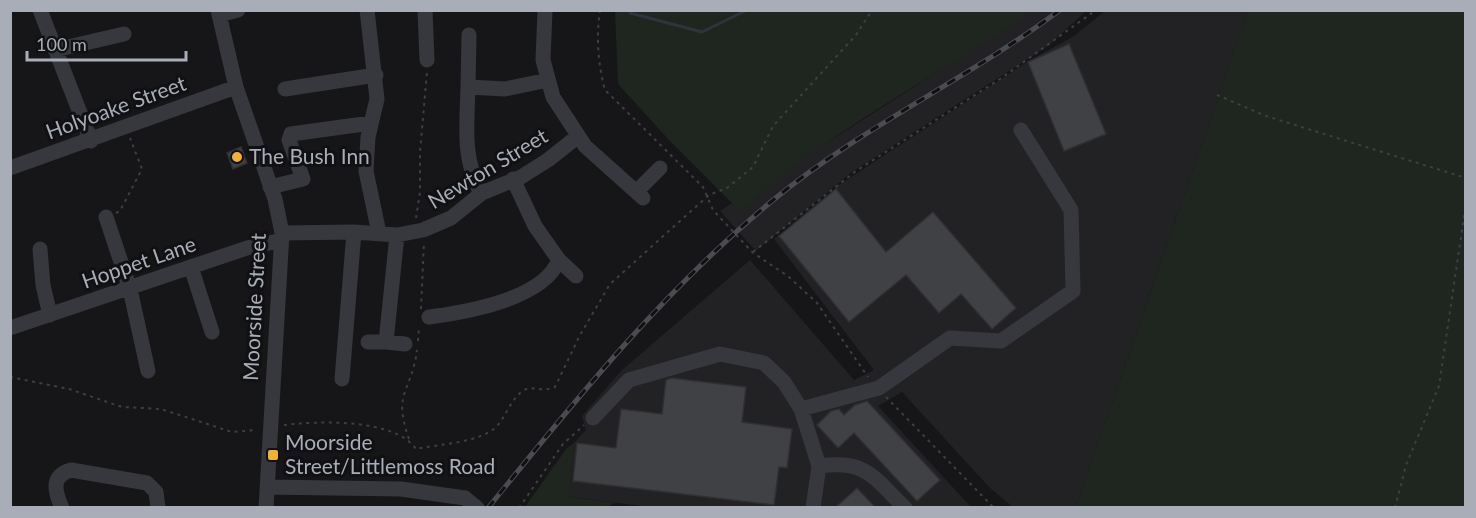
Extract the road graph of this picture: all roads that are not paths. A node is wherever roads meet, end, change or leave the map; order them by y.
1 (40, 10) edge
2 (238, 10) edge
3 (367, 10) edge
4 (425, 10) edge
5 (545, 10) edge
6 (219, 13) edge
7 (124, 34) dead end
8 (469, 35) dead end
9 (55, 50) junction
10 (427, 60) road end
11 (376, 75) junction
12 (468, 79) junction
13 (549, 80) junction
14 (236, 87) junction
15 (285, 89) dead end
16 (371, 123) junction
17 (1021, 130) dead end
18 (578, 137) junction
19 (91, 141) junction
20 (11, 168) edge
21 (660, 168) dead end
22 (513, 179) junction
23 (270, 187) junction
24 (481, 194) junction
25 (106, 217) road end
26 (354, 232) junction
27 (380, 233) junction
28 (397, 235) junction
29 (282, 237) junction
30 (40, 249) dead end
31 (559, 260) junction
32 (191, 267) junction
33 (576, 276) dead end
34 (130, 289) junction
35 (50, 315) junction
36 (429, 317) dead end
37 (10, 328) edge
38 (212, 332) dead end
39 (368, 342) dead end
40 (386, 342) junction
41 (405, 344) dead end
42 (148, 371) dead end
43 (342, 379) dead end
44 (801, 409) junction
45 (593, 418) road end
46 (819, 466) junction
47 (267, 487) junction
48 (471, 503) edge
49 (62, 507) edge
50 (158, 507) edge
51 (266, 507) edge
52 (813, 507) edge
53 (905, 507) edge

1 - 9 street
2 - 6 street
3 - 11 street
4 - 10 street
5 - 13 street, Newton Street
6 - 14 street, Moorside Street
7 - 9 street
8 - 12 street
9 - 19 street
11 - 15 street
11 - 16 street
12 - 13 street
12 - 24 street
13 - 18 street, Newton Street
14 - 19 street, Holyoake Street
14 - 23 street, Moorside Street
16 - 23 street
16 - 27 street
17 - 44 street
18 - 21 street
18 - 22 street, Newton Street
19 - 20 street, Holyoake Street
22 - 24 street, Newton Street
22 - 31 street
23 - 29 street, Moorside Street
24 - 28 street, Newton Street
25 - 34 street
26 - 27 street, Newton Street
26 - 29 street, Newton Street
26 - 43 street
27 - 28 street, Newton Street
28 - 40 street
29 - 32 street, Hoppet Lane
29 - 47 street, Moorside Street
30 - 35 street
31 - 33 street
31 - 36 street
32 - 34 street, Hoppet Lane
32 - 38 street
34 - 35 street, Hoppet Lane
34 - 42 street
35 - 37 street, Hoppet Lane
39 - 40 street
40 - 41 street
44 - 45 street
44 - 46 street
46 - 52 street
46 - 53 street
47 - 48 street
47 - 51 street, Moorside Street
49 - 50 street

